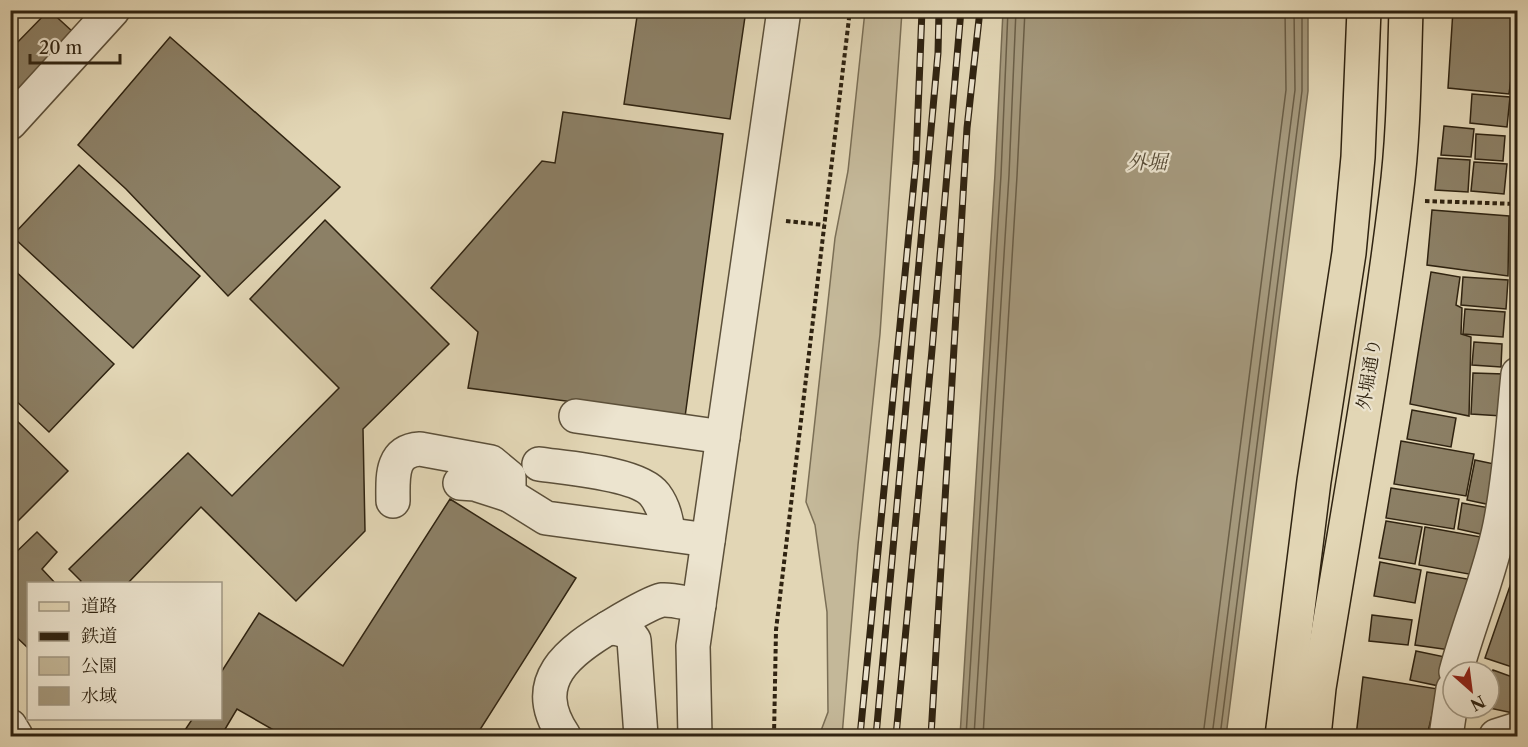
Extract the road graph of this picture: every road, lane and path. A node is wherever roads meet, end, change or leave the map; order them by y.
1 (113, 10) edge
2 (784, 10) edge
3 (850, 10) edge
4 (1364, 10) edge
5 (1406, 10) edge
6 (10, 123) edge
7 (1396, 195) junction
8 (1518, 204) edge
9 (782, 221) dead end
10 (824, 225) junction
11 (1518, 374) edge
12 (576, 416) dead end
13 (723, 437) junction
14 (538, 464) dead end
15 (460, 483) dead end
16 (509, 495) junction
17 (393, 501) dead end
18 (668, 534) junction
19 (708, 540) junction
20 (699, 605) junction
21 (608, 628) junction
22 (1460, 660) edge
23 (1448, 720) edge
24 (10, 726) edge
25 (1518, 729) edge
26 (16, 736) edge
27 (564, 736) edge
28 (641, 736) edge
29 (695, 736) edge
30 (774, 736) edge
31 (1282, 736) edge
32 (1314, 736) edge
33 (1446, 736) edge
34 (1496, 736) edge

1 - 6 street
2 - 13 street
3 - 10 path
4 - 31 main road
5 - 7 main road, 外堀通り
7 - 8 path
7 - 32 main road, 外堀通り
9 - 10 path
10 - 30 path
11 - 22 street
12 - 13 street
13 - 19 street
14 - 18 street
15 - 16 street
16 - 17 street
16 - 18 street
18 - 19 street
19 - 20 street
20 - 21 street
20 - 29 street
21 - 27 street
21 - 28 street
23 - 33 street
24 - 26 street
25 - 34 street

